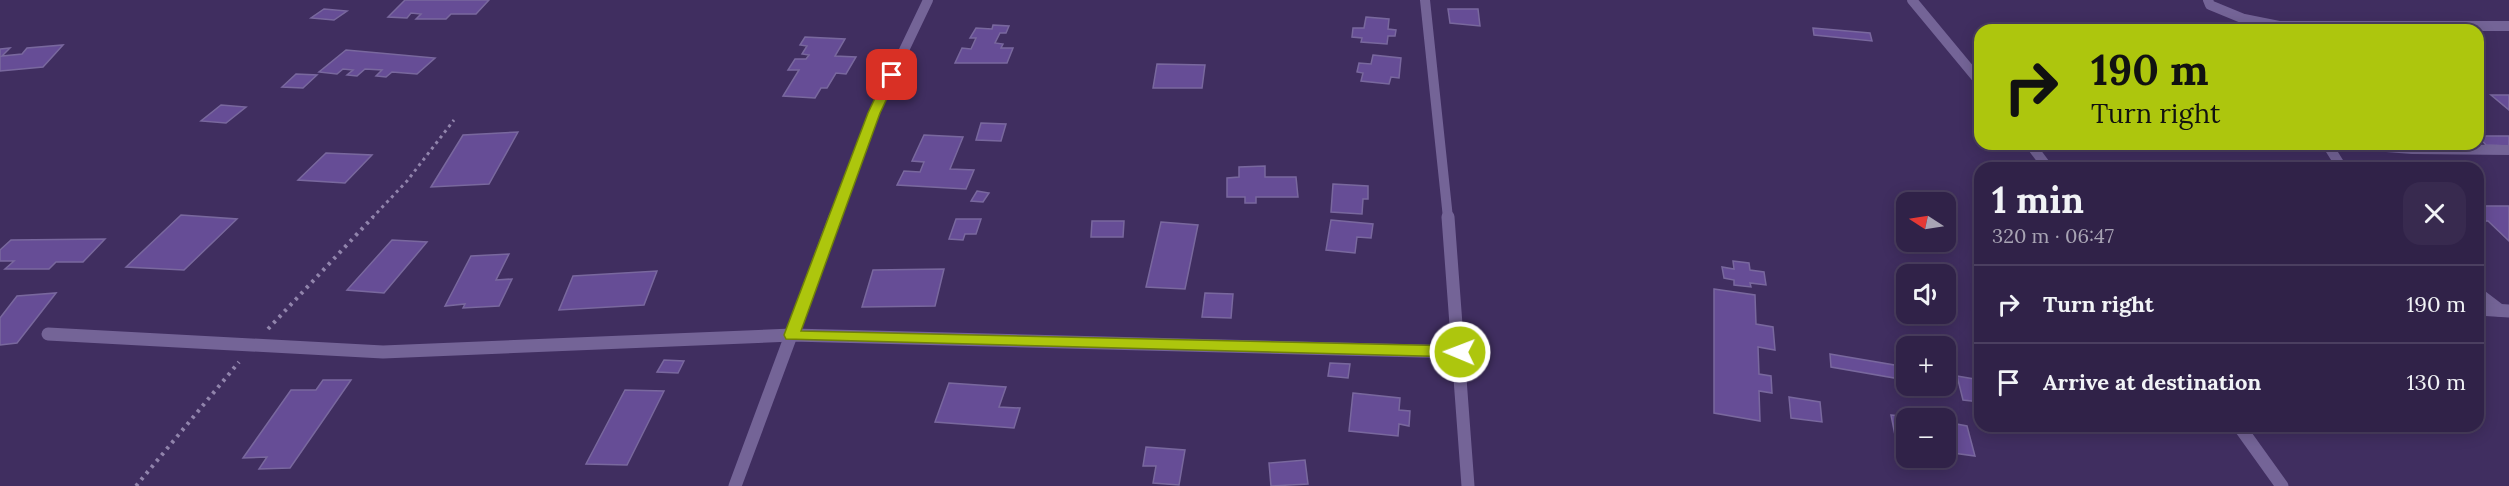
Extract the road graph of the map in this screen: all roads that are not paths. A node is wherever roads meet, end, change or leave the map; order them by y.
1 (928, 0) edge
2 (1425, 0) edge
3 (1912, 0) edge
4 (2199, 0) edge
5 (2209, 2) edge
6 (2263, 24) edge
7 (2484, 26) edge
8 (2509, 26) edge
9 (1974, 75) edge
10 (2484, 150) edge
11 (2509, 150) edge
12 (2484, 298) edge
13 (2484, 309) edge
14 (2504, 311) edge
15 (48, 334) dead end
16 (792, 335) junction
17 (1460, 352) junction
18 (2243, 432) edge
19 (735, 486) edge
20 (1468, 486) edge
21 (2282, 486) edge

1 - 16 street
2 - 17 street
3 - 9 street
4 - 5 street
5 - 6 street
7 - 8 street
10 - 11 street
12 - 14 street
13 - 14 street
15 - 16 street
16 - 17 street
16 - 19 street
17 - 20 street
18 - 21 street

